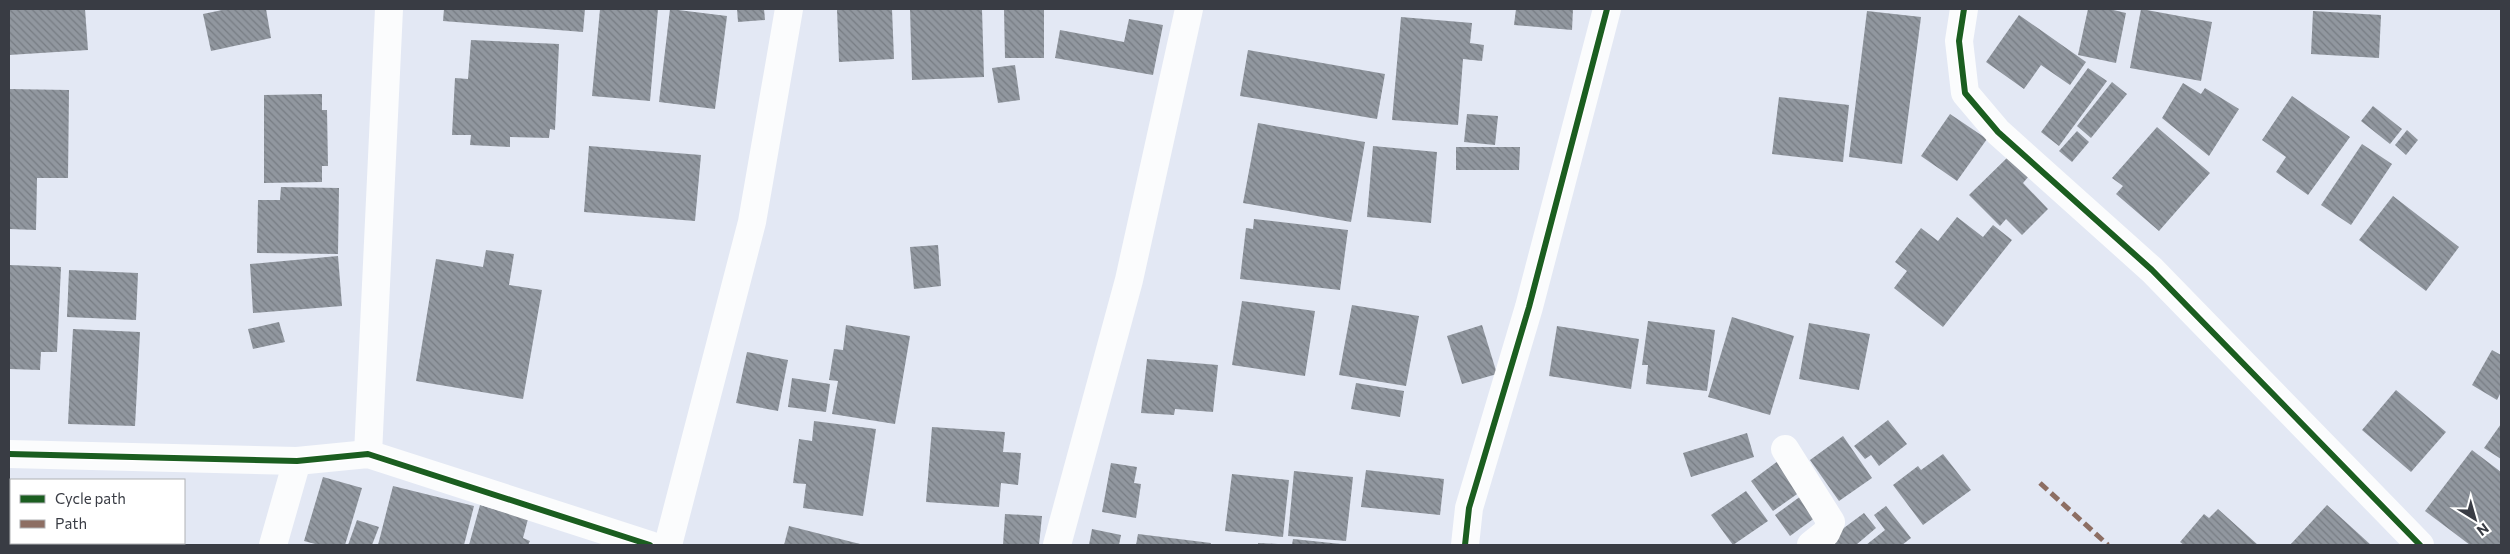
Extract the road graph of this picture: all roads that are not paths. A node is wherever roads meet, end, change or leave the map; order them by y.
1 (389, 9) edge
2 (789, 9) edge
3 (1189, 9) edge
4 (1607, 9) edge
5 (1964, 9) edge
6 (1785, 449) dead end
7 (9, 454) edge
8 (368, 454) junction
9 (297, 461) junction
10 (273, 545) edge
11 (650, 545) edge
12 (668, 545) edge
13 (1057, 545) edge
14 (1465, 545) edge
15 (1811, 545) edge
16 (2420, 545) edge

1 - 8 street
2 - 12 street
3 - 13 street
4 - 14 street
5 - 16 street
6 - 15 street
7 - 9 street
8 - 9 street
8 - 11 street
9 - 10 street

